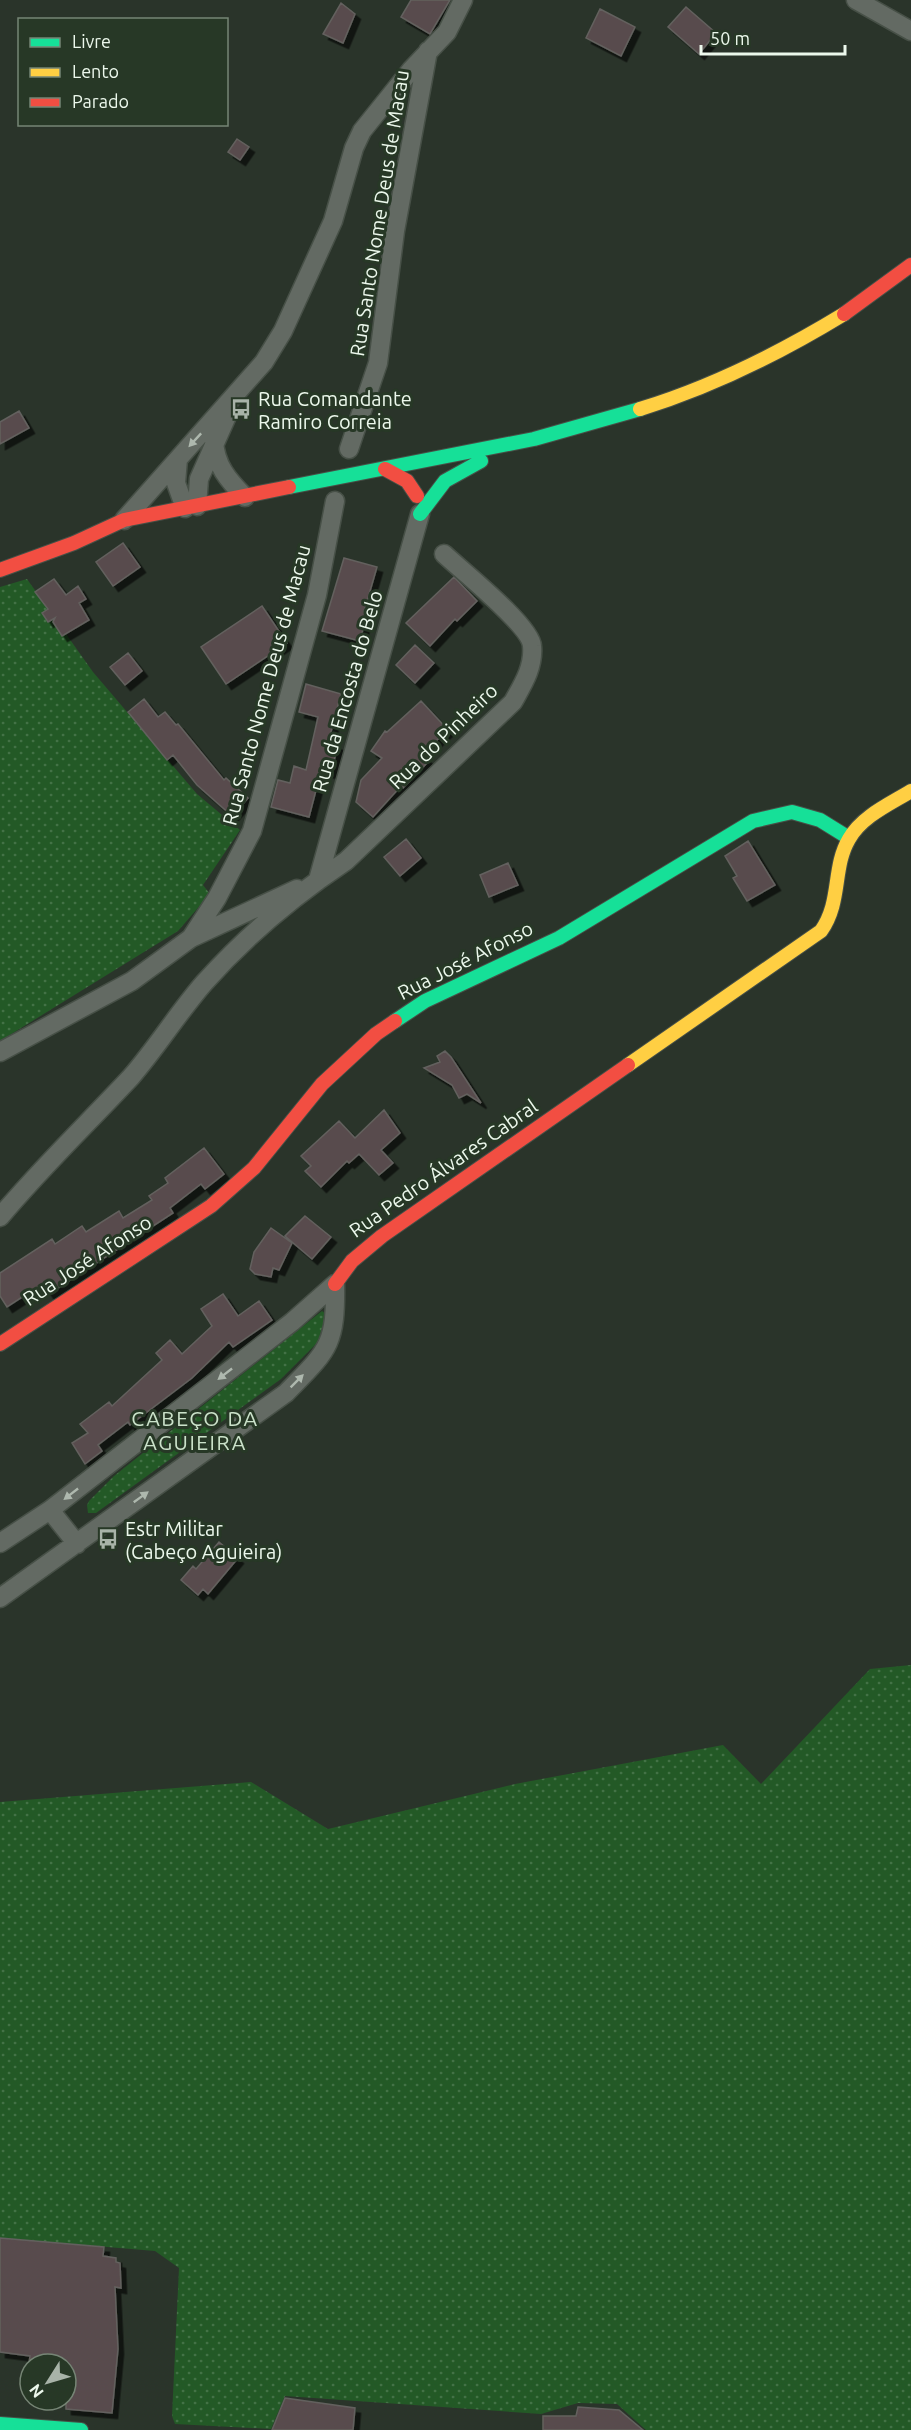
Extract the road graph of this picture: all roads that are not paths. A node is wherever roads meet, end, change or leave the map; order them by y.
1 (463, 0) edge
2 (856, 0) edge
3 (911, 31) edge
4 (428, 51) junction
5 (911, 265) edge
6 (911, 276) edge
7 (882, 291) junction
8 (241, 391) junction
9 (214, 440) junction
10 (349, 449) dead end
11 (501, 449) junction
12 (178, 459) junction
13 (426, 462) junction
14 (385, 470) junction
15 (439, 484) junction
16 (417, 496) junction
17 (245, 497) junction
18 (335, 501) dead end
19 (191, 507) junction
20 (420, 514) junction
21 (124, 520) junction
22 (444, 554) dead end
23 (0, 570) edge
24 (911, 791) edge
25 (849, 838) junction
26 (318, 880) junction
27 (191, 938) junction
28 (0, 1052) edge
29 (0, 1217) edge
30 (335, 1284) junction
31 (0, 1344) edge
32 (50, 1510) junction
33 (0, 1543) edge
34 (76, 1544) junction
35 (0, 1598) edge
36 (0, 2424) edge
37 (81, 2430) edge

1 - 4 street
2 - 3 street
4 - 8 street
4 - 10 street, Rua Santo Nome Deus de Macau
5 - 7 street
6 - 7 street
7 - 11 street
8 - 9 street
8 -> 12 street
9 - 17 street
9 - 19 street
11 - 13 street
11 - 15 street
12 - 19 street
12 - 21 street
13 - 14 street
13 - 15 street
13 - 16 street
14 - 16 street
14 - 17 street
15 - 20 street
16 - 20 street
17 - 19 street
18 - 27 street, Rua Santo Nome Deus de Macau
19 - 21 street
20 - 26 street, Rua da Encosta do Belo
21 - 23 street
22 - 26 street, Rua do Pinheiro
24 - 25 street
25 - 30 street, Rua Pedro Álvares Cabral
25 - 31 street, Rua José Afonso
26 - 27 street
26 - 29 street
27 - 28 street
30 -> 32 street, Rua Pedro Álvares Cabral
34 -> 30 street
32 - 33 street, Rua Pedro Álvares Cabral
32 - 34 street
34 - 35 street
36 - 37 street

